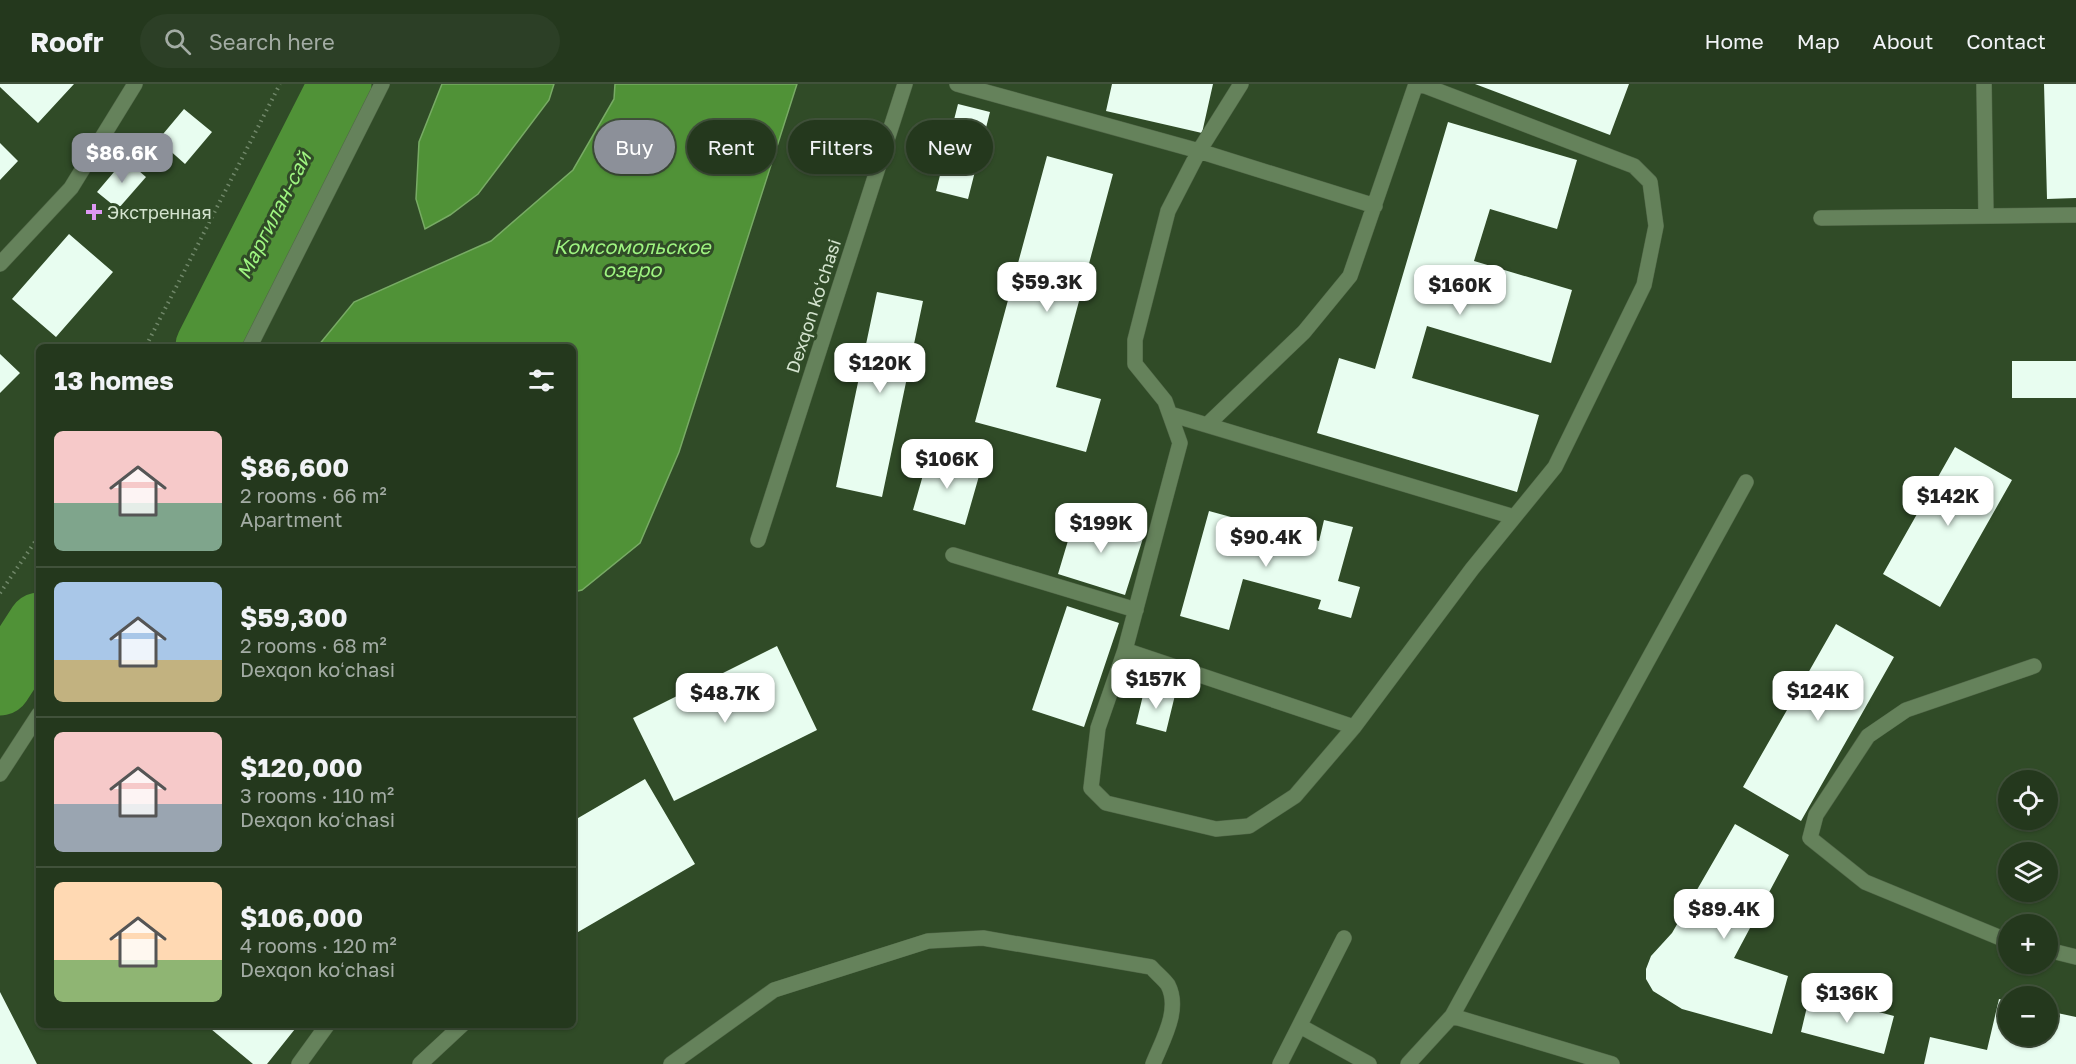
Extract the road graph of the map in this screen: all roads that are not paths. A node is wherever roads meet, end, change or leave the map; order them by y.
1 (135, 84) edge
2 (382, 84) edge
3 (905, 84) edge
4 (957, 84) edge
5 (1240, 84) edge
6 (1418, 84) edge
7 (1984, 84) edge
8 (1199, 151) junction
9 (1375, 206) junction
10 (2076, 215) edge
11 (1986, 216) junction
12 (1821, 218) dead end
13 (0, 264) edge
14 (251, 344) edge
15 (1170, 414) junction
16 (1207, 425) junction
17 (1746, 482) dead end
18 (1514, 518) junction
19 (758, 540) dead end
20 (953, 555) dead end
21 (1136, 610) junction
22 (1125, 650) junction
23 (2034, 666) dead end
24 (36, 719) edge
25 (1354, 727) junction
26 (0, 774) edge
27 (1998, 937) edge
28 (1344, 938) dead end
29 (2058, 952) edge
30 (2076, 957) edge
31 (1452, 1016) junction
32 (1300, 1026) junction
33 (325, 1028) edge
34 (459, 1028) edge
35 (299, 1064) edge
36 (420, 1064) edge
37 (671, 1064) edge
38 (1153, 1064) edge
39 (1280, 1064) edge
40 (1369, 1064) edge
41 (1408, 1064) edge
42 (1612, 1064) edge

1 - 13 street
2 - 14 street
3 - 19 street, Dexqon koʻchasi
4 - 8 street
5 - 8 street
6 - 9 street
6 - 18 street
7 - 11 street
8 - 9 street
8 - 15 street
9 - 16 street
10 - 11 street
11 - 12 street
15 - 16 street
15 - 21 street
16 - 18 street
17 - 31 street
18 - 25 street
20 - 21 street
21 - 22 street
22 - 25 street
22 - 25 street
23 - 27 street
24 - 26 street
28 - 32 street
29 - 30 street
31 - 41 street
31 - 42 street
32 - 39 street
32 - 40 street
33 - 35 street
34 - 36 street
37 - 38 street

